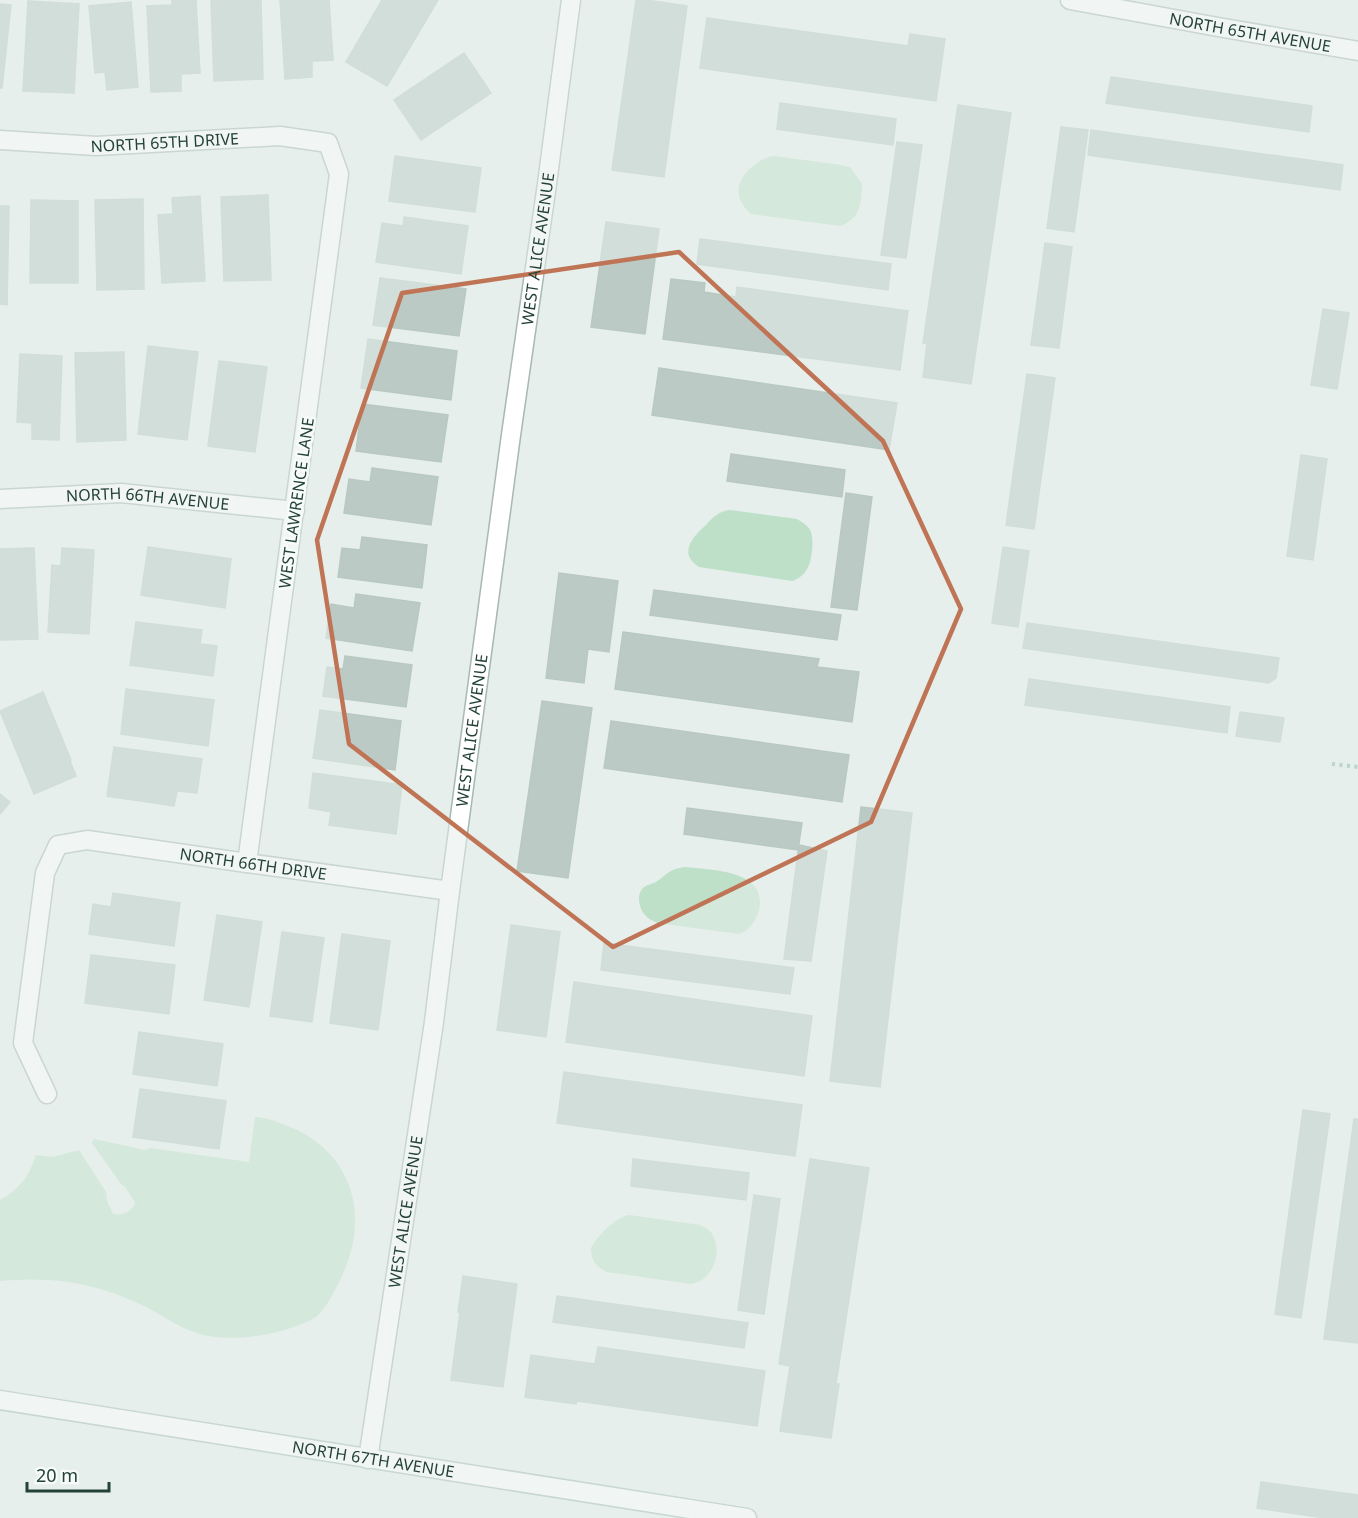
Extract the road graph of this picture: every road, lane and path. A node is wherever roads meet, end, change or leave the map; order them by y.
1 (571, 0) edge
2 (1070, 0) edge
3 (1358, 51) edge
4 (0, 140) edge
5 (328, 143) joint
6 (0, 499) edge
7 (295, 511) junction
8 (1332, 764) dead end
9 (1358, 767) edge
10 (247, 863) junction
11 (450, 891) junction
12 (47, 1094) dead end
13 (0, 1400) edge
14 (368, 1459) junction
15 (747, 1518) edge

1 - 11 street, WEST ALICE AVENUE
2 - 3 street, NORTH 65TH AVENUE
4 - 5 street, NORTH 65TH DRIVE
5 - 7 street, WEST LAWRENCE LANE
6 - 7 street, NORTH 66TH AVENUE
7 - 10 street, WEST LAWRENCE LANE
8 - 9 path
10 - 11 street, NORTH 66TH DRIVE
10 - 12 street, NORTH 66TH DRIVE
11 - 14 street, WEST ALICE AVENUE
13 - 14 street, NORTH 67TH AVENUE
14 - 15 street, NORTH 67TH AVENUE

